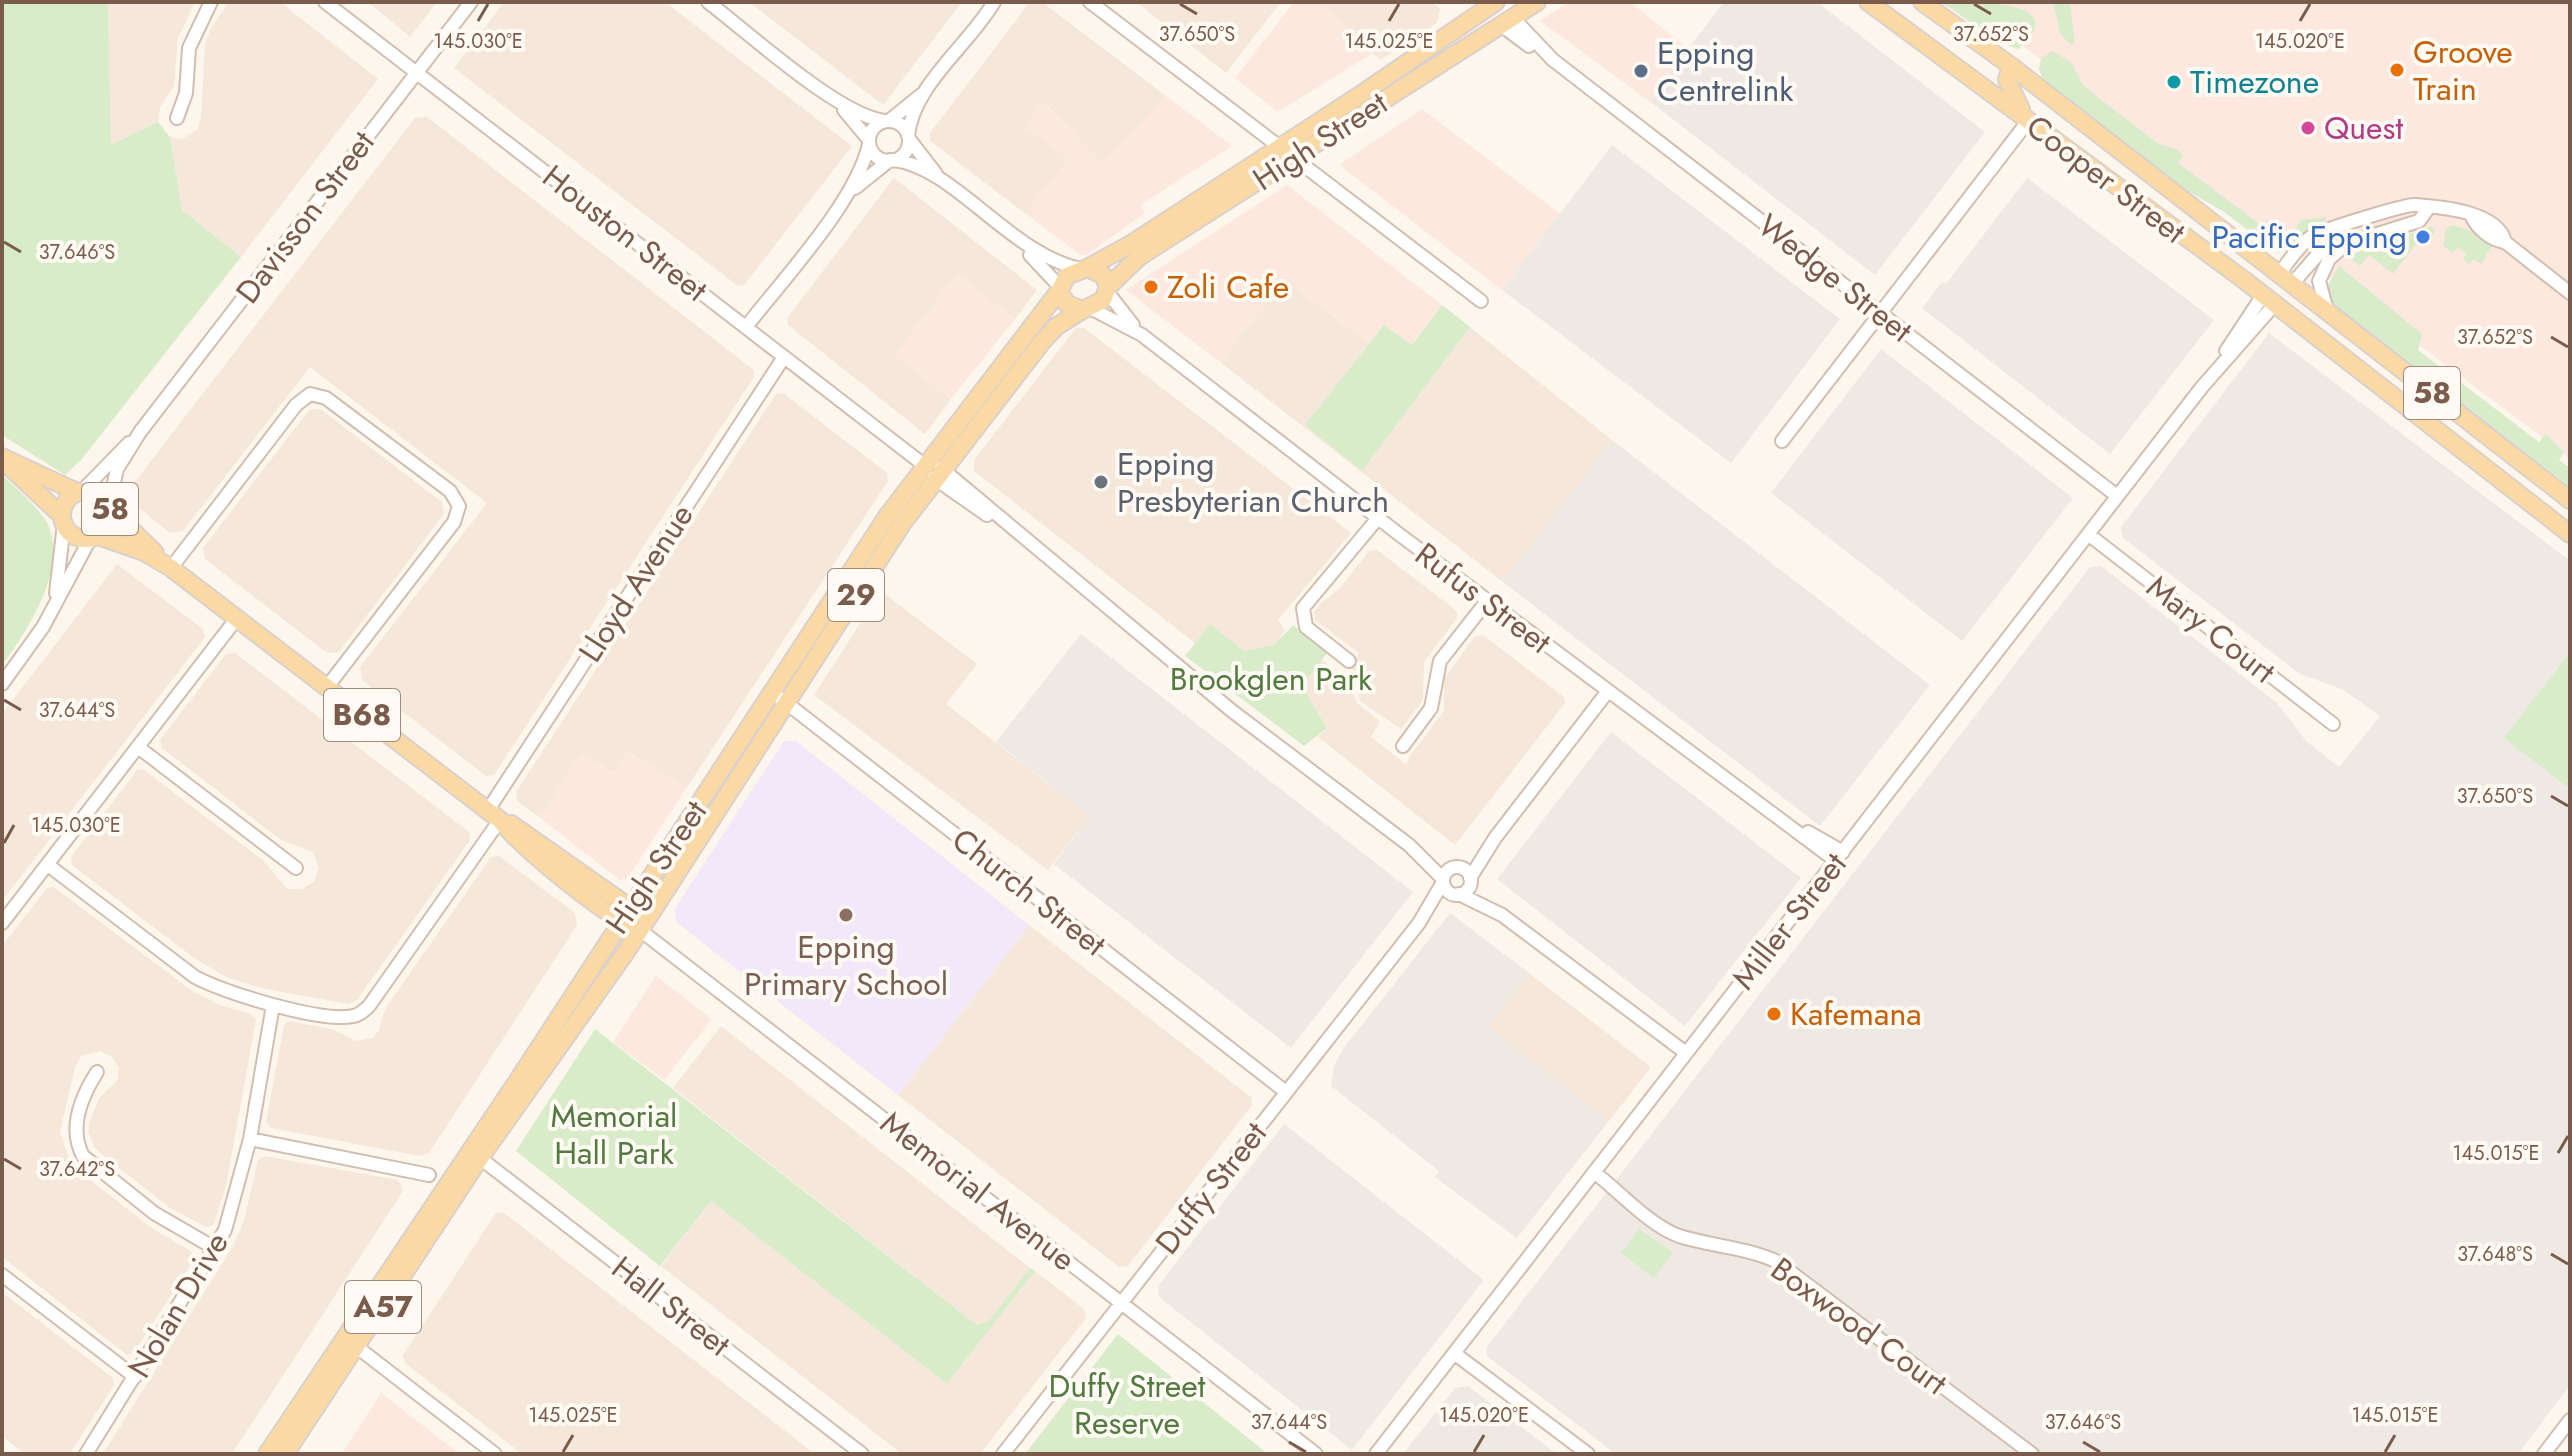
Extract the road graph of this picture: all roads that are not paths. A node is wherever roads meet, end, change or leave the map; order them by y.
1 (211, 2) edge
2 (325, 2) edge
3 (471, 2) edge
4 (708, 2) edge
5 (1090, 2) edge
6 (1537, 2) edge
7 (1868, 2) edge
8 (1922, 2) edge
9 (994, 4) edge
10 (1485, 4) edge
11 (1507, 21) junction
12 (2011, 66) junction
13 (416, 72) junction
14 (930, 88) junction
15 (831, 96) junction
16 (177, 118) dead end
17 (2029, 120) junction
18 (887, 121) junction
19 (908, 137) junction
20 (869, 142) junction
21 (1279, 147) junction
22 (1294, 159) junction
23 (892, 160) junction
24 (943, 182) junction
25 (847, 196) junction
26 (2427, 210) junction
27 (1018, 240) junction
28 (2346, 245) junction
29 (1084, 269) junction
30 (2285, 279) junction
31 (1059, 289) junction
32 (1108, 290) junction
33 (2570, 293) edge
34 (2268, 300) junction
35 (1481, 301) dead end
36 (1087, 309) junction
37 (2327, 312) junction
38 (1880, 313) junction
39 (746, 327) junction
40 (1142, 335) junction
41 (784, 357) junction
42 (140, 432) junction
43 (1782, 441) dead end
44 (2, 459) edge
45 (933, 470) junction
46 (80, 491) junction
47 (2117, 496) junction
48 (2568, 497) edge
49 (110, 508) junction
50 (1378, 518) junction
51 (63, 520) junction
52 (2088, 534) junction
53 (2570, 534) edge
54 (94, 538) junction
55 (171, 568) junction
56 (1487, 601) junction
57 (53, 608) junction
58 (237, 618) junction
59 (1349, 661) dead end
60 (2, 684) edge
61 (327, 687) junction
62 (1608, 691) junction
63 (779, 698) junction
64 (2333, 724) dead end
65 (1403, 746) dead end
66 (138, 747) junction
67 (494, 815) junction
68 (1409, 845) junction
69 (1839, 856) junction
70 (48, 865) junction
71 (296, 868) dead end
72 (1464, 873) junction
73 (1443, 880) junction
74 (1458, 895) junction
75 (624, 914) junction
76 (1502, 915) junction
77 (2, 923) edge
78 (1419, 923) junction
79 (640, 930) junction
80 (273, 1005) junction
81 (1686, 1053) junction
82 (97, 1072) dead end
83 (1286, 1092) junction
84 (250, 1139) junction
85 (480, 1158) junction
86 (1594, 1172) junction
87 (429, 1175) dead end
88 (216, 1249) junction
89 (2, 1275) edge
90 (1122, 1303) junction
91 (357, 1347) junction
92 (1454, 1353) junction
93 (135, 1377) junction
94 (2570, 1420) edge
95 (86, 1454) edge
96 (267, 1454) edge
97 (285, 1454) edge
98 (495, 1454) edge
99 (862, 1454) edge
100 (1003, 1454) edge
101 (1316, 1454) edge
102 (1376, 1454) edge
103 (1588, 1454) edge
104 (2032, 1454) edge
105 (2544, 1454) edge

1 - 16 street
2 - 13 street, Houston Street
3 - 13 street, Davisson Street
4 - 15 street
5 - 21 street
6 - 11 main road, High Street / 29
7 - 17 main road, Cooper Street / 58
8 - 12 main road, Cooper Street / 58
9 - 14 street
10 - 11 main road, Wedge Street
10 - 21 main road, High Street / 29
11 - 22 main road, High Street / 29
11 - 38 street, Wedge Street
12 - 17 main road
12 - 30 main road, Cooper Street / 58
13 - 39 street, Houston Street
13 - 42 street, Davisson Street
14 - 18 street
14 - 19 street
15 - 18 street
15 - 20 street
17 - 34 main road, Cooper Street / 58
17 - 38 street
18 - 19 street
18 - 20 street
19 - 23 street
19 - 24 street
20 - 23 street
20 - 25 street
21 - 22 street
21 - 29 main road, High Street / 29
22 - 32 main road, High Street / 29
22 - 35 street
23 - 24 street
23 - 25 street
24 - 27 street
25 - 39 street
26 - 28 street
26 - 30 street
26 - 33 street
27 - 29 street
27 - 31 street
28 - 30 street
28 - 37 street
29 - 31 main road, 29
29 - 32 main road
30 - 34 main road
30 - 37 main road, Cooper Street / 58
31 - 36 main road
31 - 45 main road, High Street / 29
32 - 36 main road, 29
32 - 40 street, Rufus Street
34 - 47 street, Miller Street
34 - 53 main road, Cooper Street / 58
36 - 40 street, Rufus Street
36 - 45 main road, High Street / 29
37 - 48 main road, Cooper Street / 58
38 - 43 street
38 - 47 street, Wedge Street
39 - 41 street, Houston Street
40 - 50 street, Rufus Street
41 - 45 street, Houston Street
41 - 67 street, Lloyd Avenue
42 - 46 street, Davisson Street
42 - 49 street, Davisson Street
44 - 46 main road, 58
44 - 51 main road, 58
45 - 63 main road, High Street / 29
45 - 68 street, Houston Street
46 - 49 main road, 58
46 - 51 main road, 58
47 - 52 street, Miller Street
49 - 54 main road, 58
49 - 55 main road, Memorial Avenue / B68
50 - 56 street, Rufus Street
50 - 59 street
51 - 54 main road, 58
51 - 57 street
52 - 64 street, Mary Court
52 - 69 street, Miller Street
54 - 55 main road, Memorial Avenue / B68
54 - 57 street
55 - 58 main road, Memorial Avenue / B68
55 - 61 street
56 - 62 street, Rufus Street
56 - 65 street
57 - 60 street
58 - 61 main road, Memorial Avenue / B68
58 - 66 street
61 - 67 main road, Memorial Avenue / B68
62 - 69 street, Rufus Street
62 - 72 street
63 - 75 main road, High Street / 29
63 - 79 main road, High Street / 29
63 - 83 street, Church Street
66 - 70 street
66 - 71 street
67 - 75 main road, Memorial Avenue / B68
67 - 80 street, Lloyd Avenue
68 - 72 street, Houston Street
68 - 73 street, Houston Street
69 - 81 street, Miller Street
70 - 77 street
70 - 80 street
72 - 73 street
72 - 74 street
72 - 76 street, Houston Street
73 - 74 street
73 - 78 street, Duffy Street
74 - 76 street, Houston Street
74 - 78 street, Duffy Street
75 - 79 main road, Memorial Avenue / B68
75 - 96 main road, High Street
76 - 81 street, Houston Street
78 - 83 street, Duffy Street
79 - 85 main road, High Street / A57
79 - 90 street, Memorial Avenue
80 - 84 street, Nolan Drive
81 - 86 street, Miller Street
82 - 88 street
83 - 90 street, Duffy Street
84 - 87 street
84 - 88 street, Nolan Drive
85 - 91 main road, High Street / A57
85 - 99 street, Hall Street
86 - 92 street, Miller Street
86 - 104 street, Boxwood Court
88 - 93 street, Nolan Drive
89 - 93 street
90 - 100 street, Duffy Street
90 - 101 street, Memorial Avenue
91 - 97 main road, High Street / A57
91 - 98 street
92 - 102 street, Miller Street
92 - 103 street
93 - 95 street, Nolan Drive
94 - 105 street

